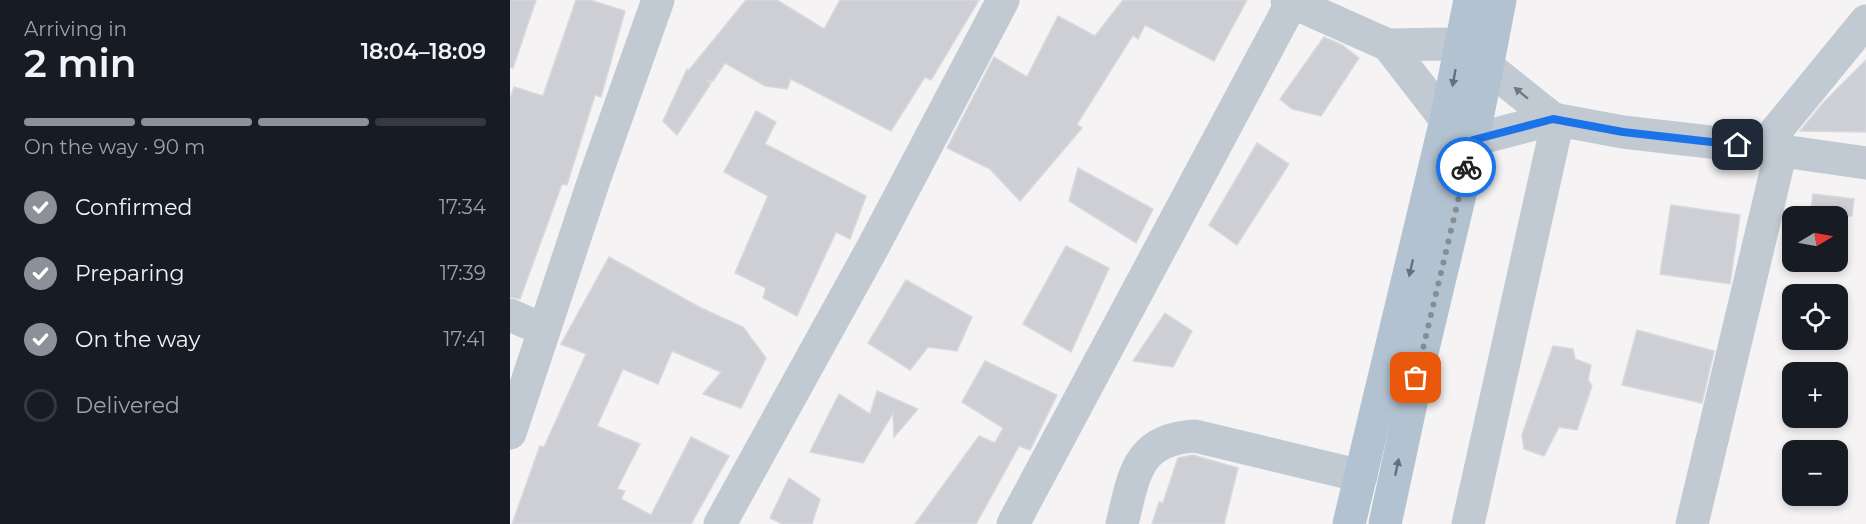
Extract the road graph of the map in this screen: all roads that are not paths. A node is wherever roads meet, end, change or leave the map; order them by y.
1 (658, 0) edge
2 (1003, 0) edge
3 (1470, 0) edge
4 (1500, 0) edge
5 (1290, 1) edge
6 (1866, 21) edge
7 (1388, 45) junction
8 (1460, 46) junction
9 (1488, 67) junction
10 (1556, 119) junction
11 (1446, 120) junction
12 (1473, 140) junction
13 (1771, 149) junction
14 (1866, 163) edge
15 (510, 315) edge
16 (544, 330) junction
17 (510, 433) edge
18 (1361, 476) junction
19 (720, 524) edge
20 (1013, 524) edge
21 (1122, 524) edge
22 (1349, 524) edge
23 (1385, 524) edge
24 (1468, 524) edge
25 (1692, 524) edge

1 - 16 street
2 - 19 street
3 - 8 main road
4 - 9 main road
5 - 7 street
5 - 20 street
6 - 13 street
7 - 8 street
7 - 11 street
8 -> 11 main road
10 -> 9 street
9 - 12 main road
10 - 12 street
10 - 13 street
10 - 24 street
11 -> 18 main road
23 -> 12 main road
13 - 14 street
13 - 25 street
15 - 16 street
16 - 17 street
18 - 21 street
18 - 22 main road

